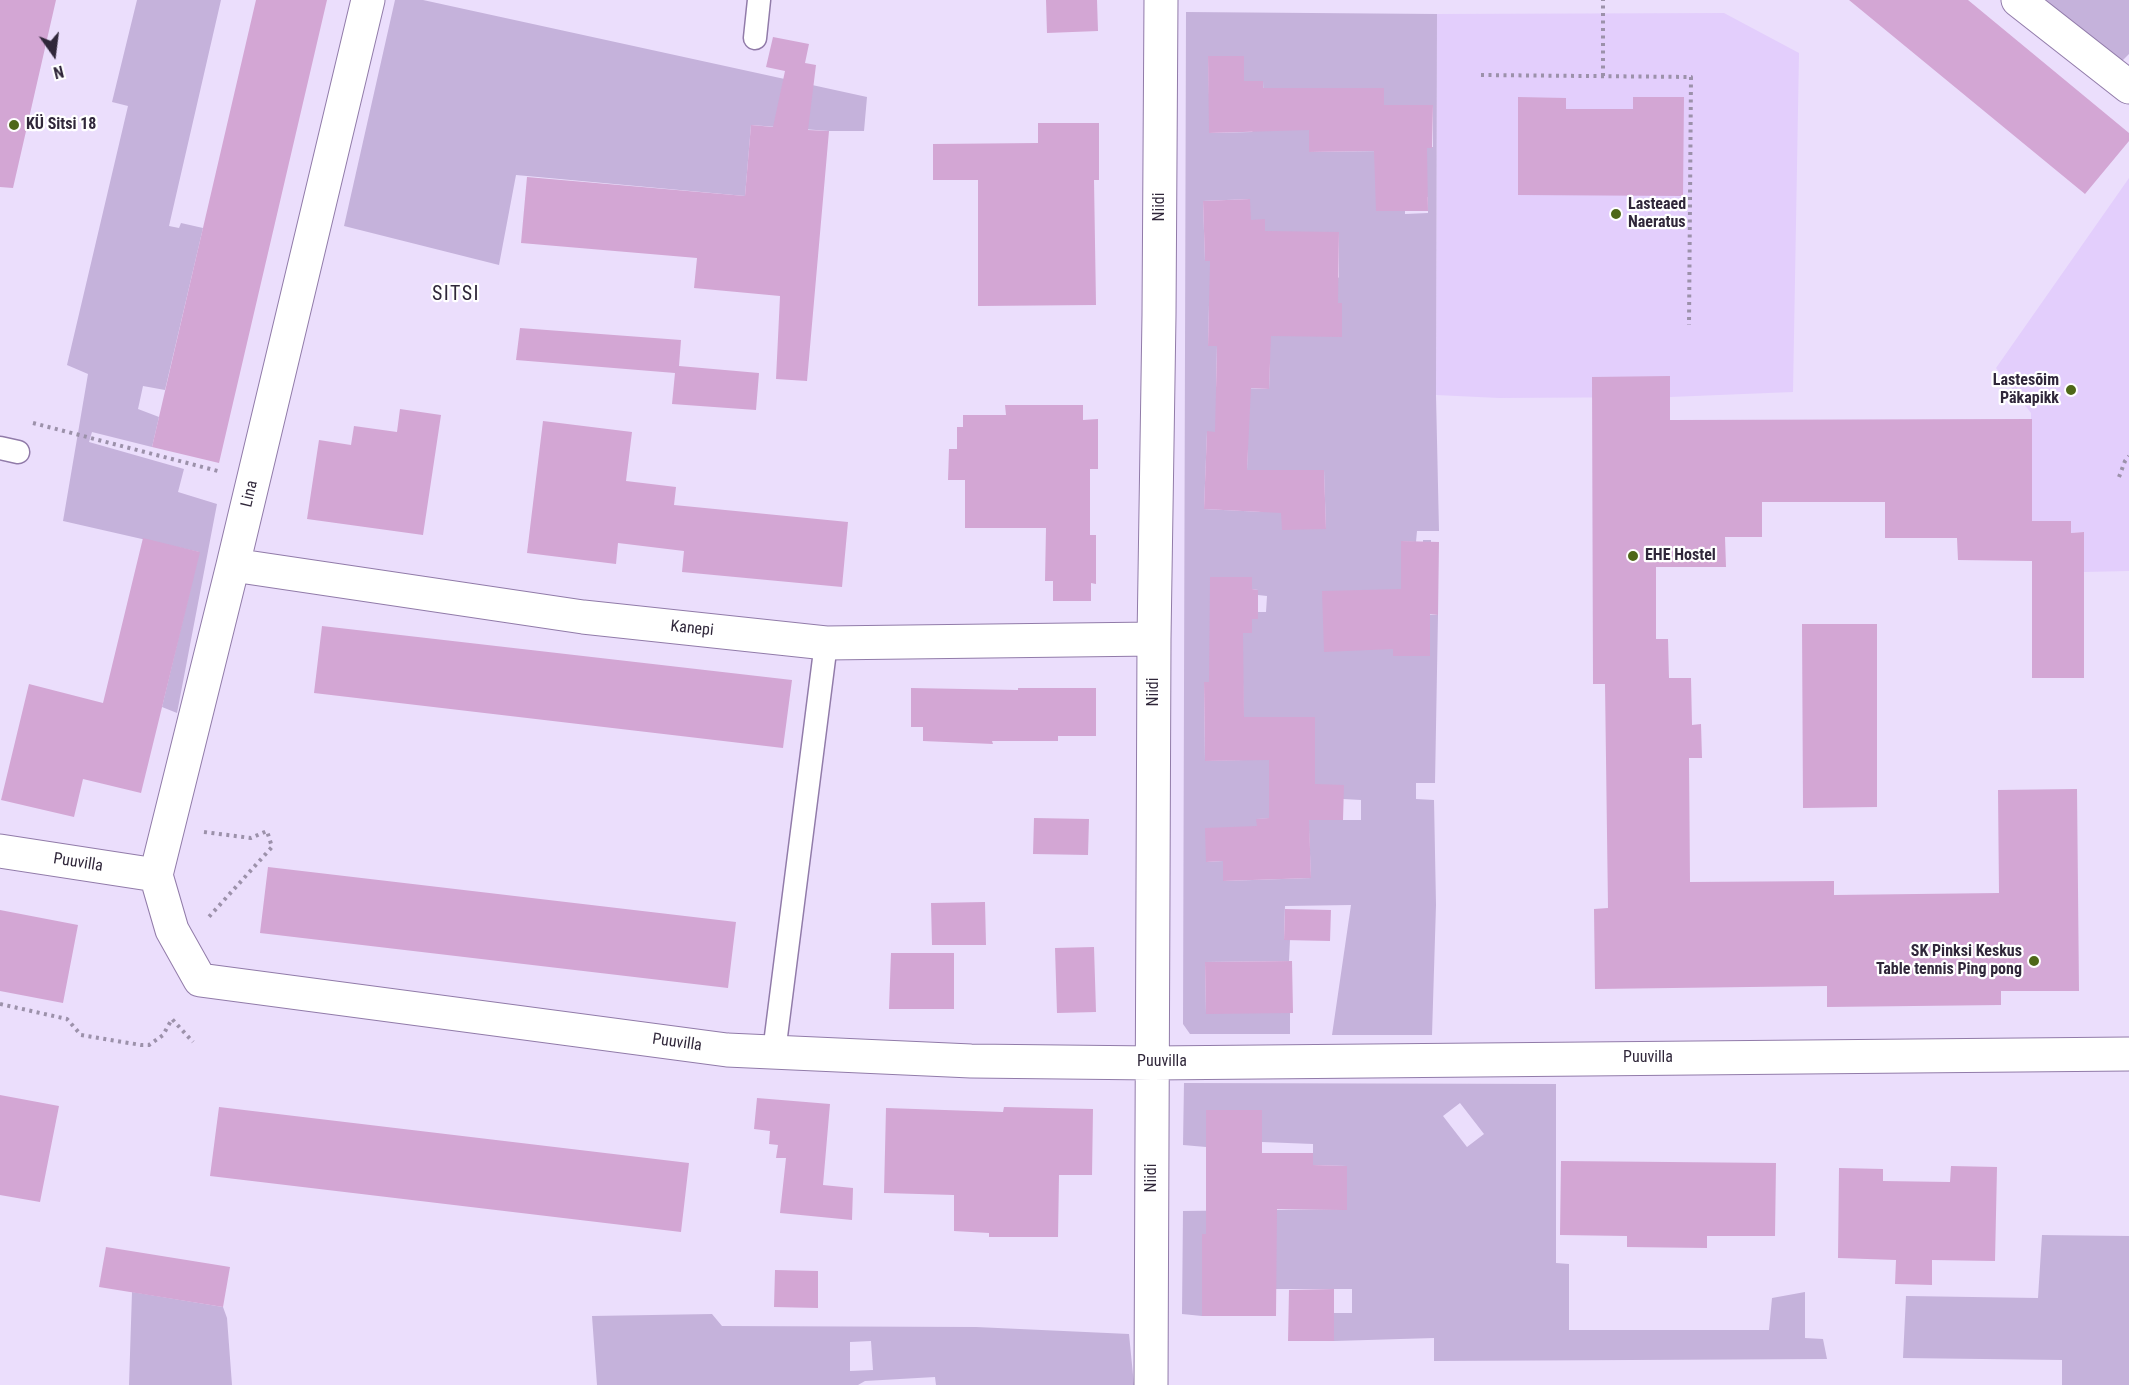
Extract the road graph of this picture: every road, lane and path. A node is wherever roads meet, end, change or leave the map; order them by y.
1 (368, 0) edge
2 (759, 0) edge
3 (1161, 0) edge
4 (1603, 0) edge
5 (2018, 0) edge
6 (755, 38) dead end
7 (1481, 75) dead end
8 (1603, 76) junction
9 (2129, 87) edge
10 (1689, 325) dead end
11 (24, 421) dead end
12 (2129, 456) edge
13 (2120, 477) dead end
14 (253, 480) junction
15 (233, 565) junction
16 (1154, 639) junction
17 (826, 644) junction
18 (168, 826) junction
19 (0, 851) edge
20 (156, 875) junction
21 (172, 930) junction
22 (200, 980) joint
23 (0, 1004) edge
24 (193, 1042) dead end
25 (774, 1052) junction
26 (2129, 1054) edge
27 (1153, 1063) junction
28 (1151, 1385) edge

1 - 14 street, Lina
2 - 6 lane
3 - 16 street, Niidi
4 - 8 path
5 - 9 street
7 - 8 path
8 - 10 path
11 - 14 path
12 - 13 path
14 - 15 street, Lina
15 - 17 street, Kanepi
15 - 18 street, Lina
16 - 17 street, Kanepi
16 - 27 street, Niidi
17 - 25 lane
18 - 20 street, Lina
18 - 21 path
19 - 20 street, Puuvilla
20 - 21 street, Lina
21 - 22 street, Lina
22 - 25 street, Puuvilla
23 - 24 path
25 - 27 street, Puuvilla
26 - 27 street, Puuvilla
27 - 28 street, Niidi

